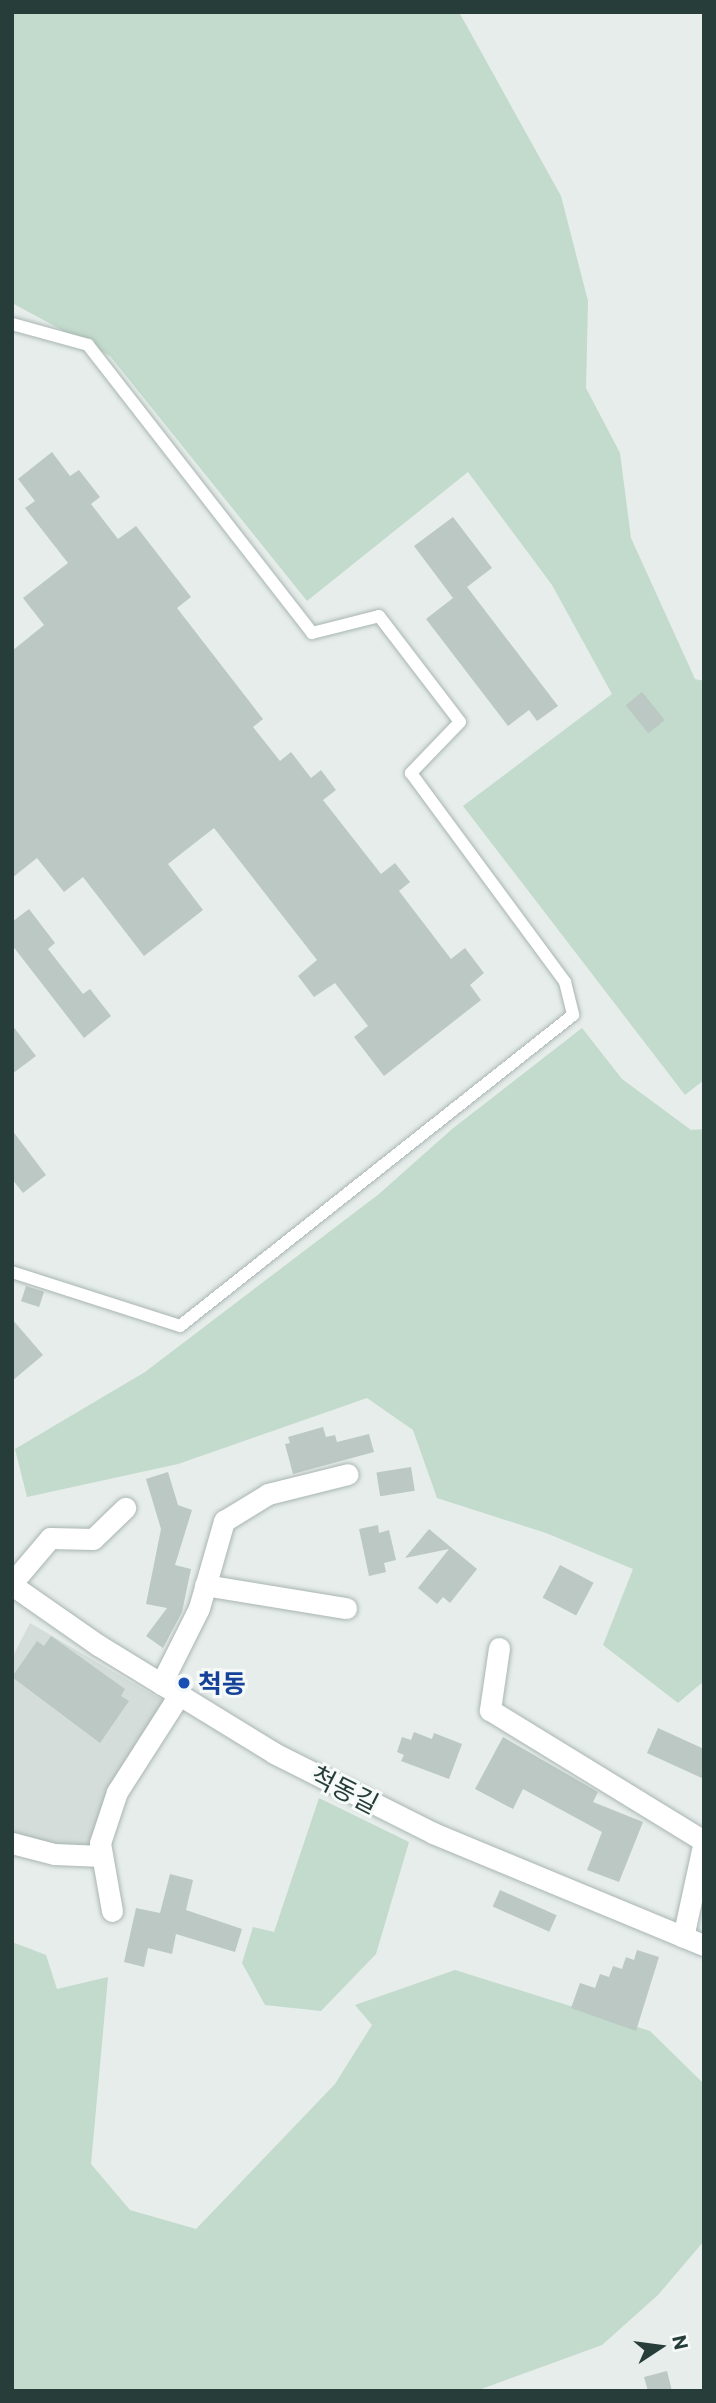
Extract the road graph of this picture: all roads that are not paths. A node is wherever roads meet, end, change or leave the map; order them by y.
1 (12, 324) edge
2 (12, 1272) edge
3 (348, 1474) dead end
4 (125, 1508) dead end
5 (12, 1584) edge
6 (205, 1585) junction
7 (346, 1608) dead end
8 (499, 1648) dead end
9 (170, 1689) junction
10 (12, 1843) edge
11 (102, 1857) junction
12 (112, 1911) dead end
13 (683, 1937) junction
14 (704, 1945) edge

1 - 2 lane
3 - 6 street
4 - 5 street
5 - 9 street, 척동길
6 - 7 street
6 - 9 street
8 - 13 street
9 - 11 street
9 - 13 street, 척동길
10 - 11 street
11 - 12 street
13 - 14 street, 척동길

